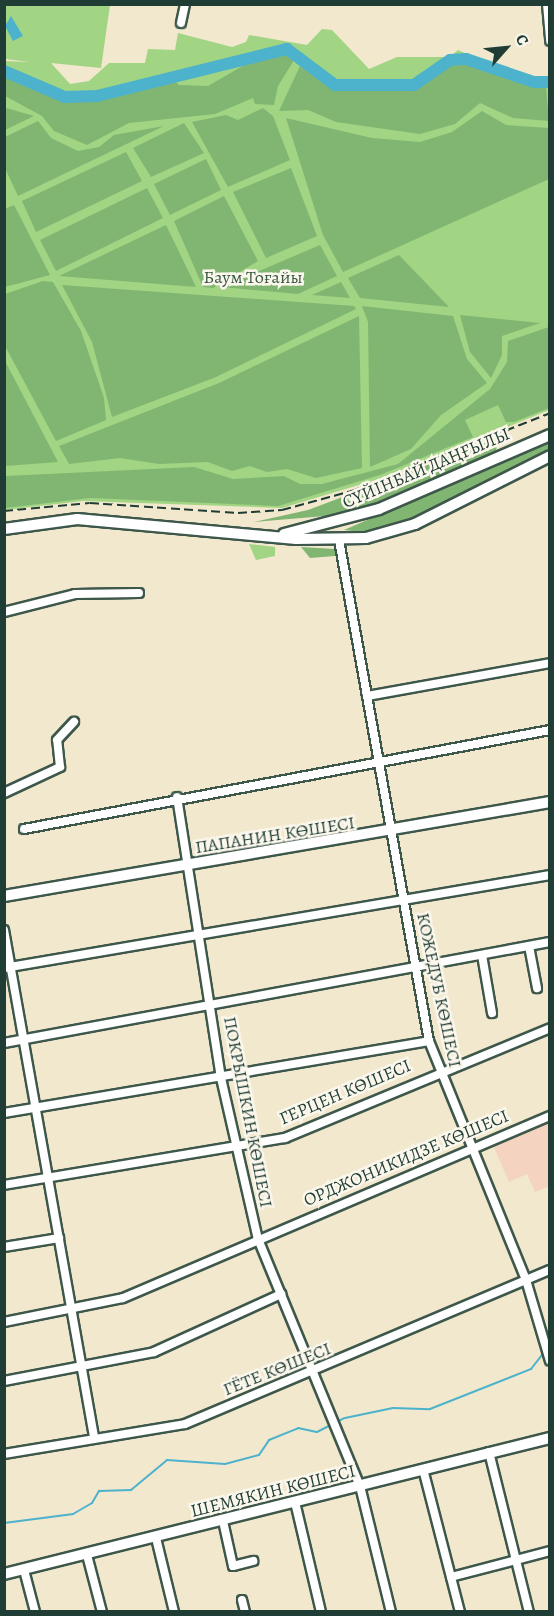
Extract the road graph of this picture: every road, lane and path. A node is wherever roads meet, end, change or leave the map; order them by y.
1 (184, 4) edge
2 (547, 4) edge
3 (181, 23) dead end
4 (549, 41) edge
5 (549, 435) edge
6 (549, 456) edge
7 (4, 529) edge
8 (278, 535) junction
9 (339, 540) junction
10 (139, 593) dead end
11 (4, 612) edge
12 (549, 663) edge
13 (367, 696) junction
14 (74, 722) dead end
15 (549, 730) edge
16 (377, 761) junction
17 (4, 793) edge
18 (177, 797) junction
19 (549, 802) edge
20 (24, 829) dead end
21 (391, 833) junction
22 (187, 866) junction
23 (549, 875) edge
24 (4, 896) edge
25 (403, 900) junction
26 (4, 930) edge
27 (198, 936) junction
28 (549, 942) edge
29 (529, 946) junction
30 (482, 955) junction
31 (8, 968) edge
32 (415, 969) junction
33 (537, 988) dead end
34 (211, 1006) junction
35 (492, 1013) dead end
36 (549, 1028) edge
37 (24, 1040) junction
38 (429, 1041) junction
39 (4, 1043) edge
40 (438, 1071) junction
41 (221, 1078) junction
42 (37, 1107) junction
43 (4, 1113) edge
44 (549, 1116) edge
45 (235, 1145) junction
46 (470, 1150) junction
47 (49, 1177) junction
48 (4, 1185) edge
49 (59, 1238) junction
50 (258, 1239) junction
51 (4, 1246) edge
52 (549, 1270) edge
53 (526, 1280) junction
54 (281, 1294) junction
55 (73, 1311) junction
56 (4, 1322) edge
57 (549, 1358) edge
58 (83, 1369) junction
59 (314, 1373) junction
60 (4, 1381) edge
61 (94, 1437) junction
62 (549, 1438) edge
63 (489, 1452) junction
64 (4, 1454) edge
65 (423, 1469) junction
66 (360, 1486) junction
67 (295, 1502) junction
68 (223, 1521) junction
69 (156, 1538) junction
70 (549, 1551) edge
71 (87, 1555) junction
72 (253, 1561) dead end
73 (517, 1561) junction
74 (24, 1570) junction
75 (4, 1574) edge
76 (451, 1576) junction
77 (242, 1600) dead end
78 (35, 1611) edge
79 (102, 1611) edge
80 (174, 1611) edge
81 (245, 1611) edge
82 (321, 1611) edge
83 (391, 1611) edge
84 (460, 1611) edge
85 (529, 1611) edge

1 - 3 street
2 - 4 street
5 - 8 main road, СҮЙІНБАЙ ДАҢҒЫЛЫ
6 - 9 main road, СҮЙІНБАЙ ДАҢҒЫЛЫ
7 - 8 main road, СҮЙІНБАЙ ДАҢҒЫЛЫ
8 - 9 main road, СҮЙІНБАЙ ДАҢҒЫЛЫ
9 - 13 street, КОЖЕДУБ КӨШЕСІ
10 - 11 street
12 - 13 street
13 - 16 street, КОЖЕДУБ КӨШЕСІ
14 - 17 street
15 - 16 street
16 - 18 street
16 - 21 street, КОЖЕДУБ КӨШЕСІ
18 - 20 street
18 - 22 street, ПОКРЫШКИН КӨШЕСІ
19 - 21 main road, ПАПАНИН КӨШЕСІ
21 - 22 main road, ПАПАНИН КӨШЕСІ
21 - 25 street, КОЖЕДУБ КӨШЕСІ
22 - 24 main road, ПАПАНИН КӨШЕСІ
22 - 27 street, ПОКРЫШКИН КӨШЕСІ
23 - 25 street
25 - 27 street
25 - 32 street, КОЖЕДУБ КӨШЕСІ
26 - 31 street
27 - 31 street
27 - 34 street, ПОКРЫШКИН КӨШЕСІ
28 - 29 street
29 - 30 street
29 - 33 street
30 - 32 street
30 - 35 street
31 - 37 street
32 - 34 street
32 - 38 street, КОЖЕДУБ КӨШЕСІ
34 - 37 street
34 - 41 street, ПОКРЫШКИН КӨШЕСІ
36 - 40 street, ГЕРЦЕН КӨШЕСІ
37 - 39 street
37 - 42 street
38 - 40 street, КОЖЕДУБ КӨШЕСІ
38 - 41 street
40 - 45 street, ГЕРЦЕН КӨШЕСІ
40 - 46 street, КОЖЕДУБ КӨШЕСІ
41 - 42 street
41 - 45 street, ПОКРЫШКИН КӨШЕСІ
42 - 43 street
42 - 47 street
44 - 46 street, ОРДЖОНИКИДЗЕ КӨШЕСІ
45 - 47 street, ГЕРЦЕН КӨШЕСІ
45 - 50 street, ПОКРЫШКИН КӨШЕСІ
46 - 50 street, ОРДЖОНИКИДЗЕ КӨШЕСІ
46 - 53 street, КОЖЕДУБ КӨШЕСІ
47 - 48 street, ГЕРЦЕН КӨШЕСІ
47 - 49 street
49 - 51 street
49 - 55 street
50 - 54 street, ПОКРЫШКИН КӨШЕСІ
50 - 55 street, ОРДЖОНИКИДЗЕ КӨШЕСІ
52 - 53 street, ГЁТЕ КӨШЕСІ
53 - 57 street, КОЖЕДУБ КӨШЕСІ
53 - 59 street, ГЁТЕ КӨШЕСІ
54 - 58 street
54 - 59 street, ПОКРЫШКИН КӨШЕСІ
55 - 56 street, ОРДЖОНИКИДЗЕ КӨШЕСІ
55 - 58 street
58 - 60 street
58 - 61 street
59 - 61 street, ГЁТЕ КӨШЕСІ
59 - 66 street, ПОКРЫШКИН КӨШЕСІ
61 - 64 street, ГЁТЕ КӨШЕСІ
62 - 63 main road, ШЕМЯКИН КӨШЕСІ
63 - 65 main road, ШЕМЯКИН КӨШЕСІ
63 - 73 street
65 - 66 main road, ШЕМЯКИН КӨШЕСІ
65 - 76 street
66 - 67 main road, ШЕМЯКИН КӨШЕСІ
66 - 83 street, ПОКРЫШКИН КӨШЕСІ
67 - 68 main road, ШЕМЯКИН КӨШЕСІ
67 - 82 street
68 - 69 main road, ШЕМЯКИН КӨШЕСІ
68 - 72 street
69 - 71 main road, ШЕМЯКИН КӨШЕСІ
69 - 80 street
70 - 73 street
71 - 74 main road, ШЕМЯКИН КӨШЕСІ
71 - 79 street
73 - 76 street
73 - 85 street
74 - 75 main road, ШЕМЯКИН КӨШЕСІ
74 - 78 street
76 - 84 street
77 - 81 street

